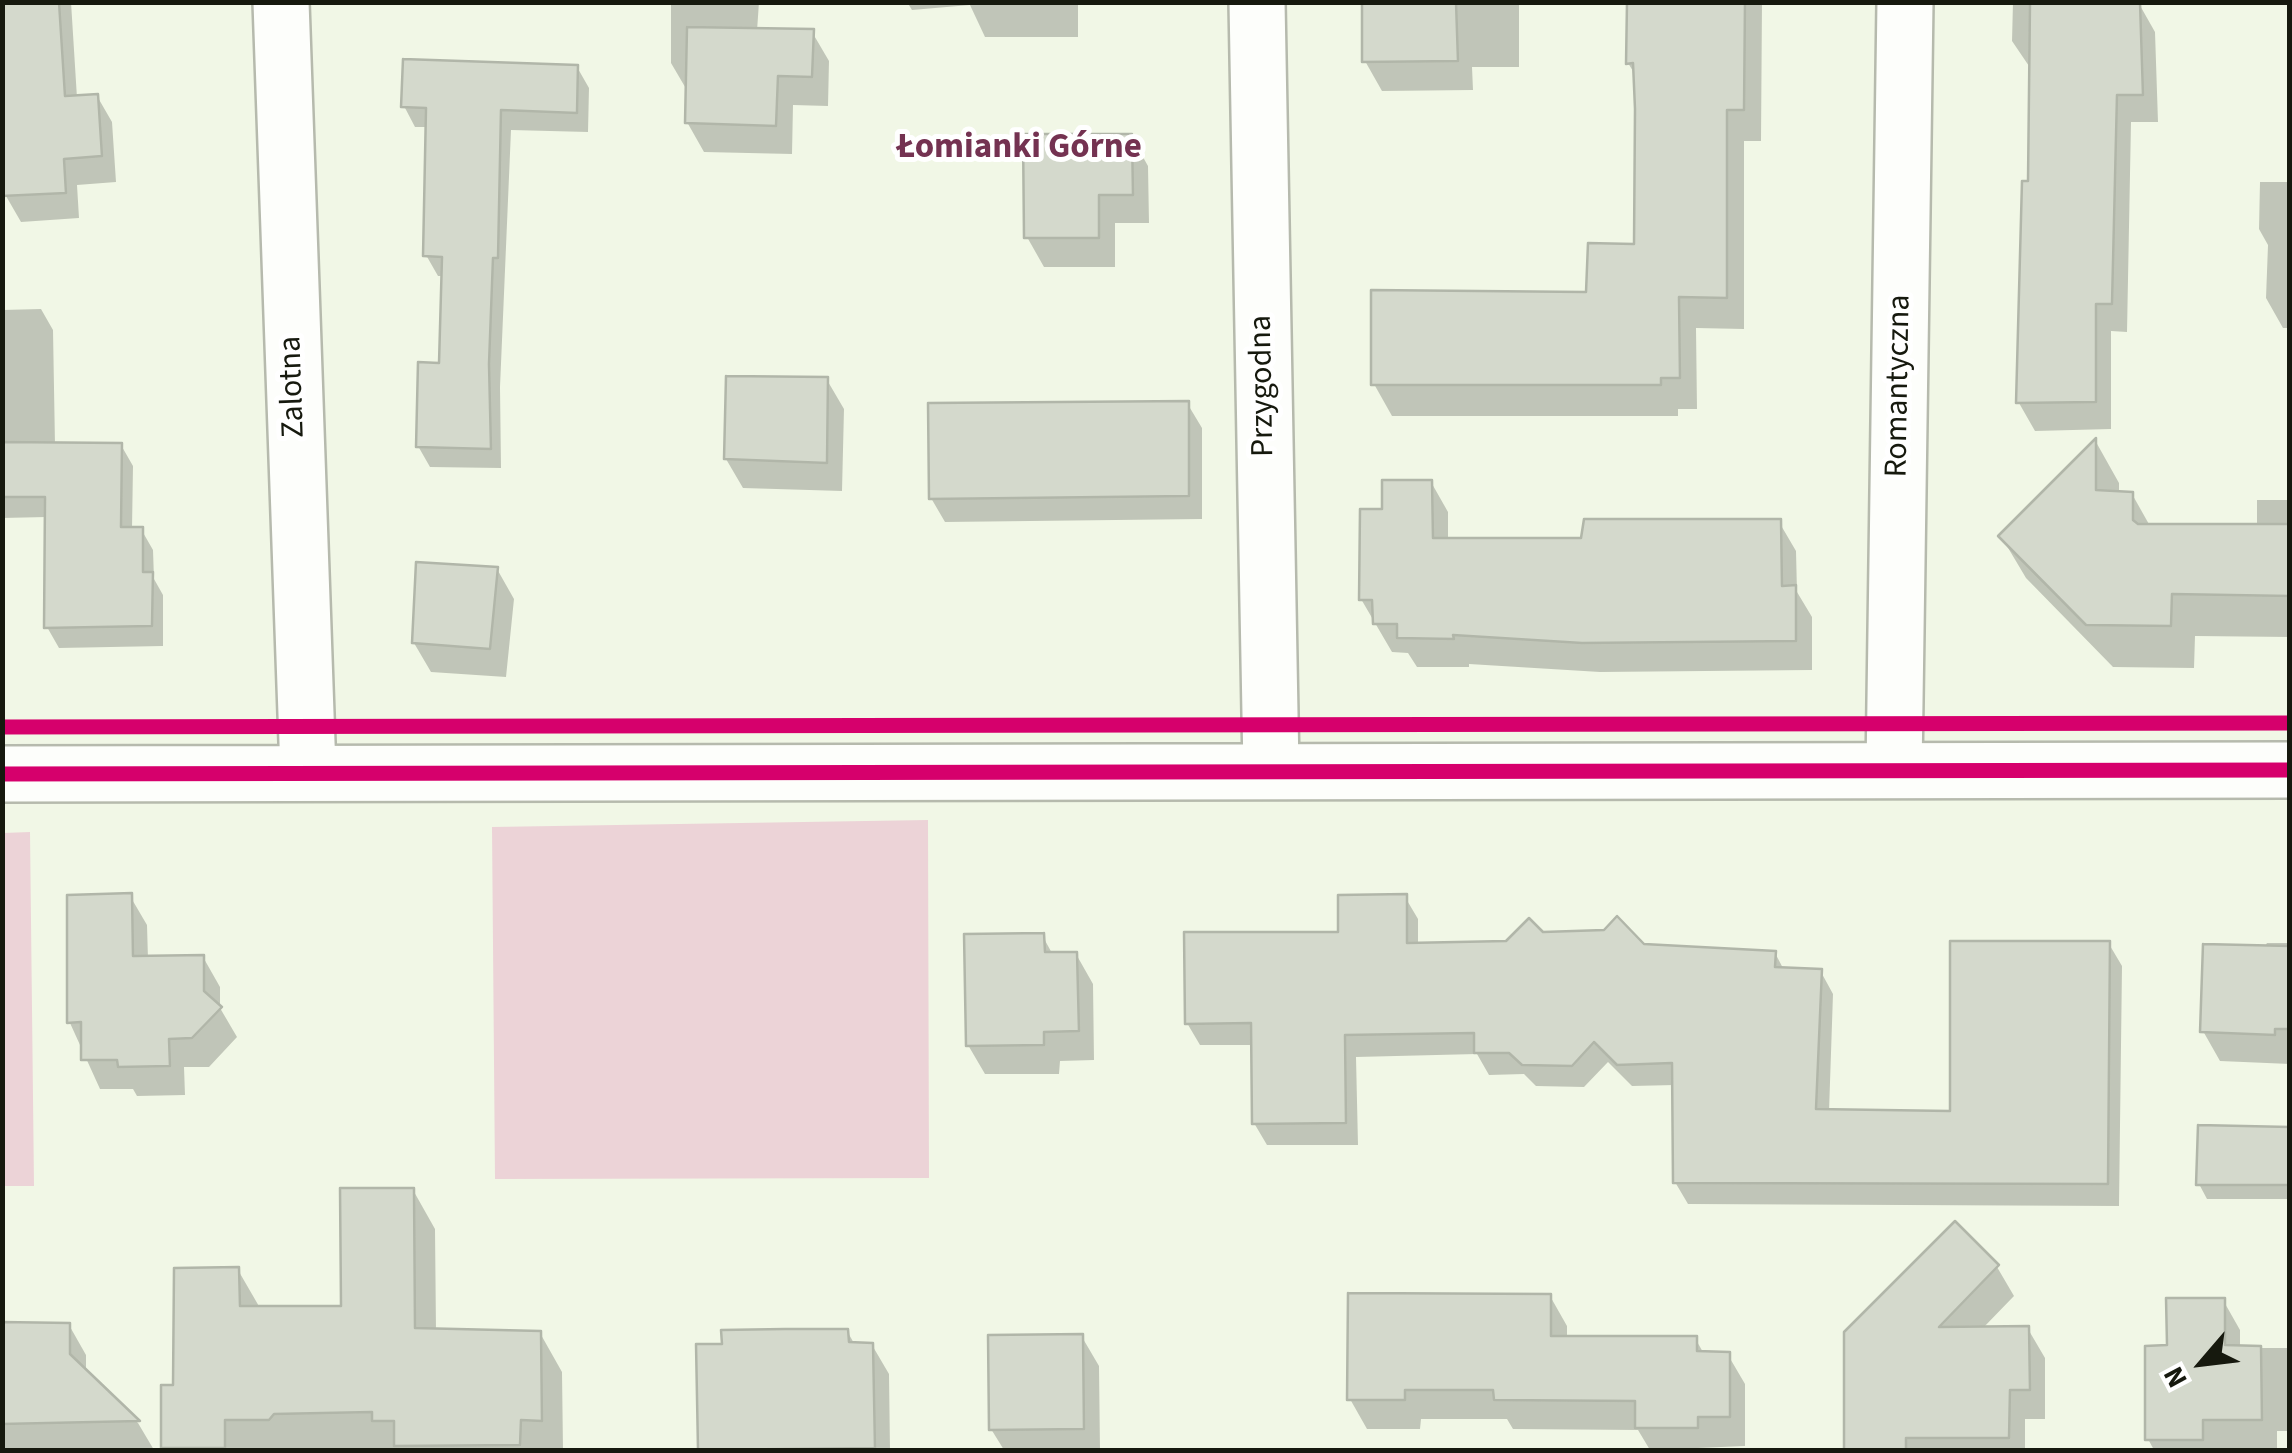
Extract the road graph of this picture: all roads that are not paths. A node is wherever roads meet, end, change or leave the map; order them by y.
1 (281, 2) edge
2 (1257, 2) edge
3 (1904, 2) edge
4 (1271, 769) junction
5 (1894, 770) junction
6 (2290, 770) edge
7 (308, 771) junction
8 (2, 774) edge

1 - 7 street, Zalotna
2 - 4 street, Przygodna
3 - 5 street, Romantyczna
4 - 5 street
4 - 7 street
5 - 6 street
7 - 8 street

